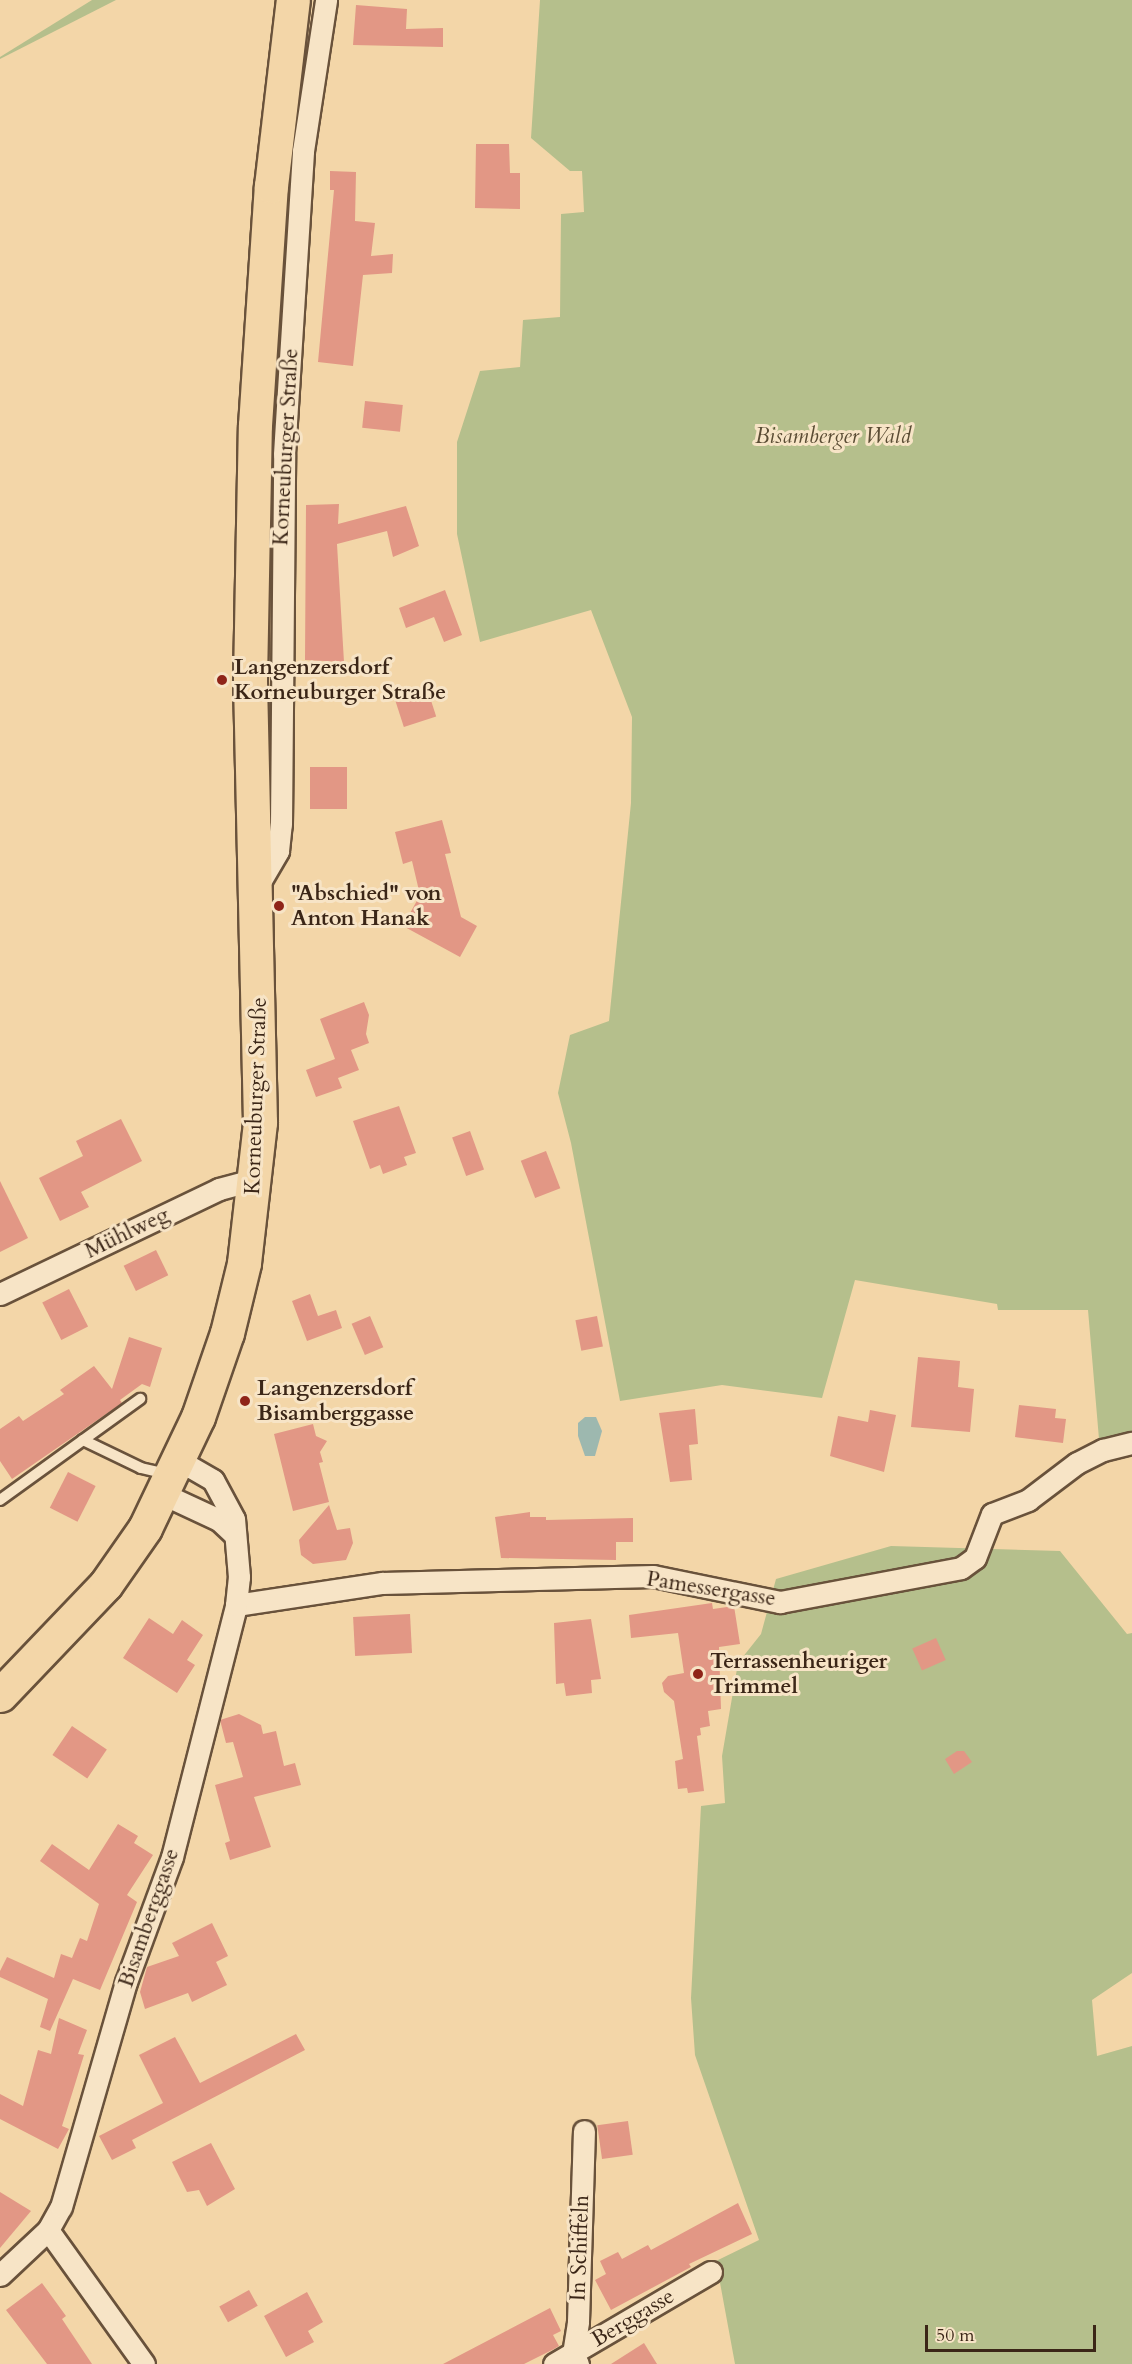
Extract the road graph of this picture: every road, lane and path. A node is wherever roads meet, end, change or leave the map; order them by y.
1 (293, 0) edge
2 (326, 0) edge
3 (255, 890) junction
4 (256, 1179) junction
5 (0, 1294) edge
6 (140, 1399) dead end
7 (83, 1440) junction
8 (1132, 1443) edge
9 (171, 1476) junction
10 (0, 1500) edge
11 (235, 1535) junction
12 (236, 1605) junction
13 (0, 1695) edge
14 (584, 2130) dead end
15 (48, 2230) junction
16 (711, 2272) dead end
17 (0, 2275) edge
18 (576, 2359) edge
19 (144, 2364) edge
20 (554, 2364) edge

1 - 3 main road, Korneuburger Straße
2 - 3 street, Korneuburger Straße
3 - 4 main road, Korneuburger Straße
4 - 5 street, Mühlweg
4 - 9 main road, Korneuburger Straße
6 - 7 lane
7 - 9 lane
7 - 10 lane
8 - 12 street, Pamessergasse
9 - 11 street
9 - 11 street, Bisamberggasse
9 - 13 main road, Korneuburger Straße
11 - 12 street, Bisamberggasse
12 - 15 street, Bisamberggasse
14 - 18 street, In Schiffeln
15 - 17 street, Bisamberggasse
15 - 19 street
16 - 18 street, Berggasse
18 - 20 street, Berggasse

